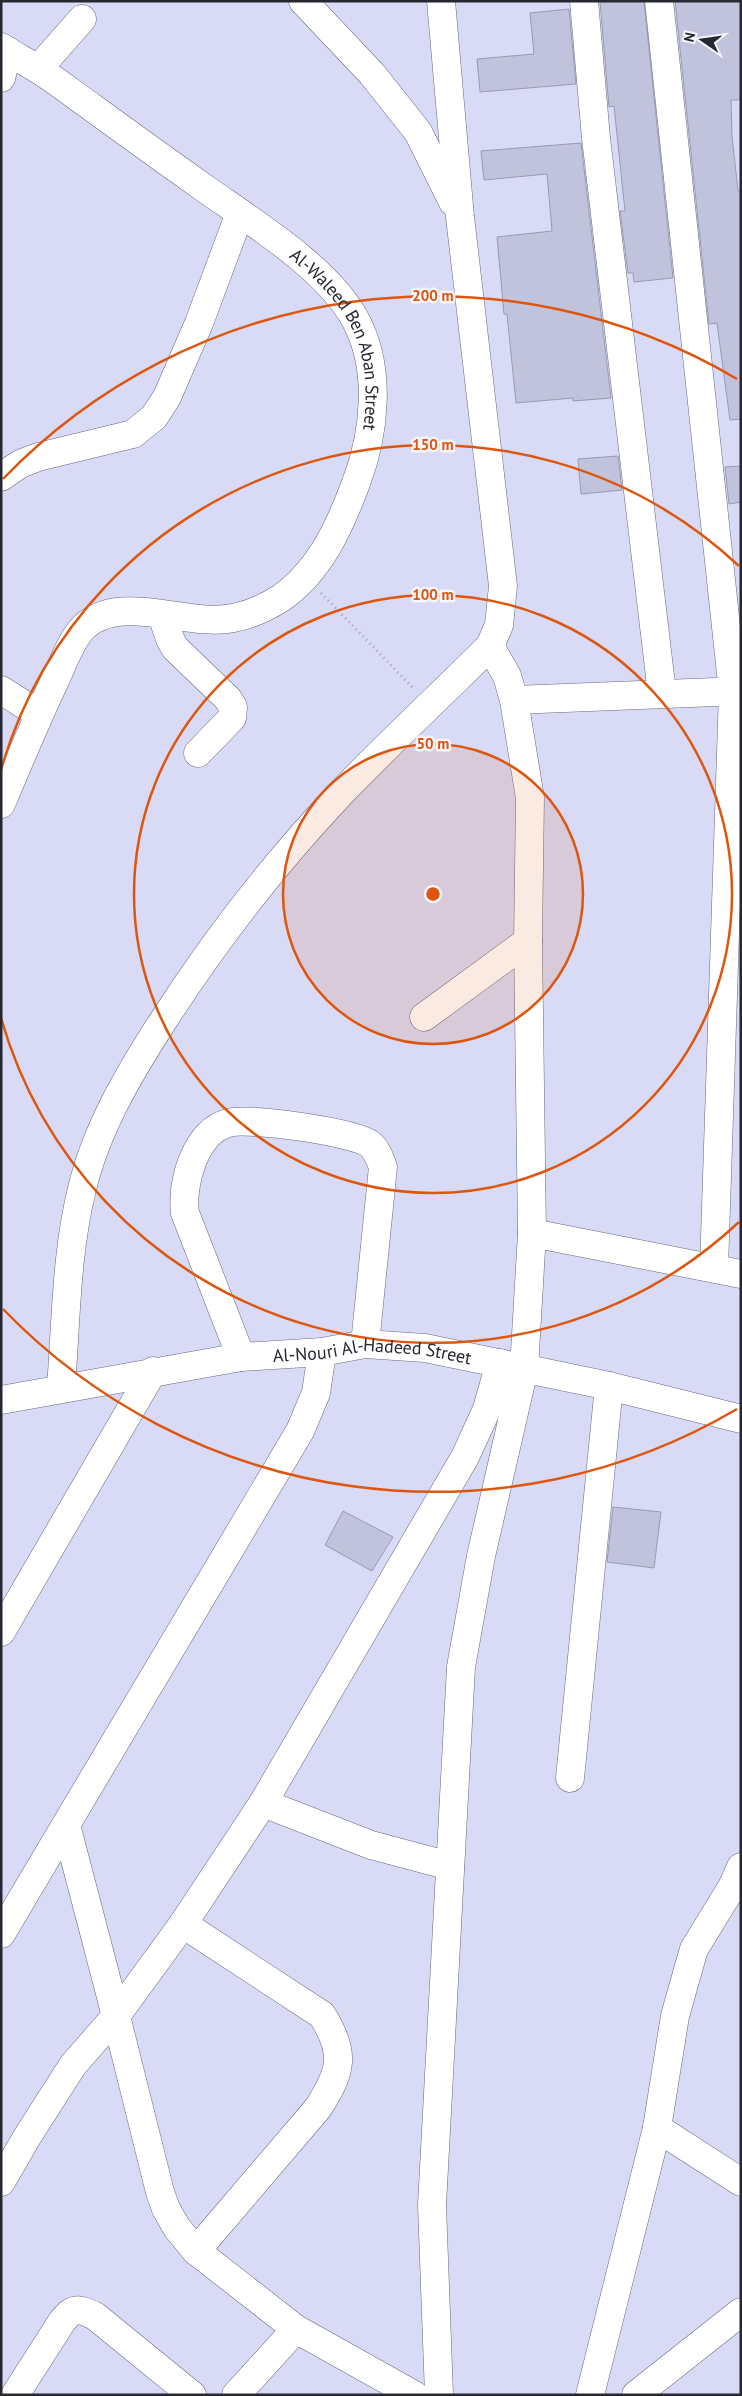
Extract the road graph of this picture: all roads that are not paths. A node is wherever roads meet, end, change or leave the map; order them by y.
1 (303, 1) edge
2 (441, 1) edge
3 (584, 1) edge
4 (659, 1) edge
5 (82, 19) dead end
6 (4, 49) edge
7 (38, 69) junction
8 (1, 78) edge
9 (240, 213) junction
10 (460, 217) junction
11 (1, 477) edge
12 (162, 614) junction
13 (490, 646) junction
14 (1, 690) edge
15 (737, 691) edge
16 (662, 693) junction
17 (514, 700) junction
18 (38, 714) junction
19 (198, 753) dead end
20 (1, 804) edge
21 (528, 941) junction
22 (424, 1017) dead end
23 (532, 1233) junction
24 (714, 1268) junction
25 (741, 1274) edge
26 (365, 1344) junction
27 (322, 1352) junction
28 (240, 1357) junction
29 (512, 1366) junction
30 (153, 1371) junction
31 (609, 1386) junction
32 (61, 1388) junction
33 (1, 1400) edge
34 (741, 1419) edge
35 (1, 1632) edge
36 (570, 1778) dead end
37 (263, 1803) junction
38 (66, 1825) junction
39 (450, 1866) junction
40 (741, 1867) edge
41 (184, 1924) junction
42 (1, 1934) edge
43 (116, 2016) junction
44 (657, 2128) junction
45 (1, 2182) edge
46 (741, 2182) edge
47 (196, 2250) junction
48 (741, 2312) edge
49 (296, 2330) junction
50 (15, 2395) edge
51 (192, 2395) edge
52 (236, 2395) edge
53 (414, 2395) edge
54 (439, 2395) edge
55 (590, 2395) edge
56 (636, 2395) edge

1 - 10 street
2 - 10 street
3 - 16 street
4 - 15 street
5 - 7 street
6 - 7 street, Al-Waleed Ben Aban Street
6 - 8 street
7 - 9 street, Al-Waleed Ben Aban Street
9 - 11 street
9 - 12 street, Al-Waleed Ben Aban Street
10 - 13 street
12 - 18 street, Al-Waleed Ben Aban Street
12 - 19 street
13 - 17 street
13 - 32 street
14 - 18 street
15 - 16 street
15 - 24 street
16 - 17 street
17 - 21 street
18 - 20 street, Al-Waleed Ben Aban Street
21 - 22 street
21 - 23 street
23 - 24 street
23 - 29 street
24 - 25 street
26 - 27 street, Al-Nouri Al-Hadeed Street
26 - 28 street
26 - 29 street, Al-Nouri Al-Hadeed Street
27 - 28 street, Al-Nouri Al-Hadeed Street
27 - 38 street
28 - 30 street, Al-Nouri Al-Hadeed Street
29 - 31 street, Al-Nouri Al-Hadeed Street
29 - 37 street
29 - 39 street
30 - 32 street, Al-Nouri Al-Hadeed Street
30 - 35 street
31 - 34 street, Al-Nouri Al-Hadeed Street
31 - 36 street
32 - 33 street, Al-Nouri Al-Hadeed Street
37 - 39 street
37 - 41 street
38 - 42 street
38 - 43 street
39 - 54 street
40 - 44 street
41 - 43 street
41 - 47 street
43 - 45 street
43 - 47 street
44 - 46 street
44 - 55 street
47 - 49 street
48 - 56 street
49 - 52 street
49 - 53 street
50 - 51 street

